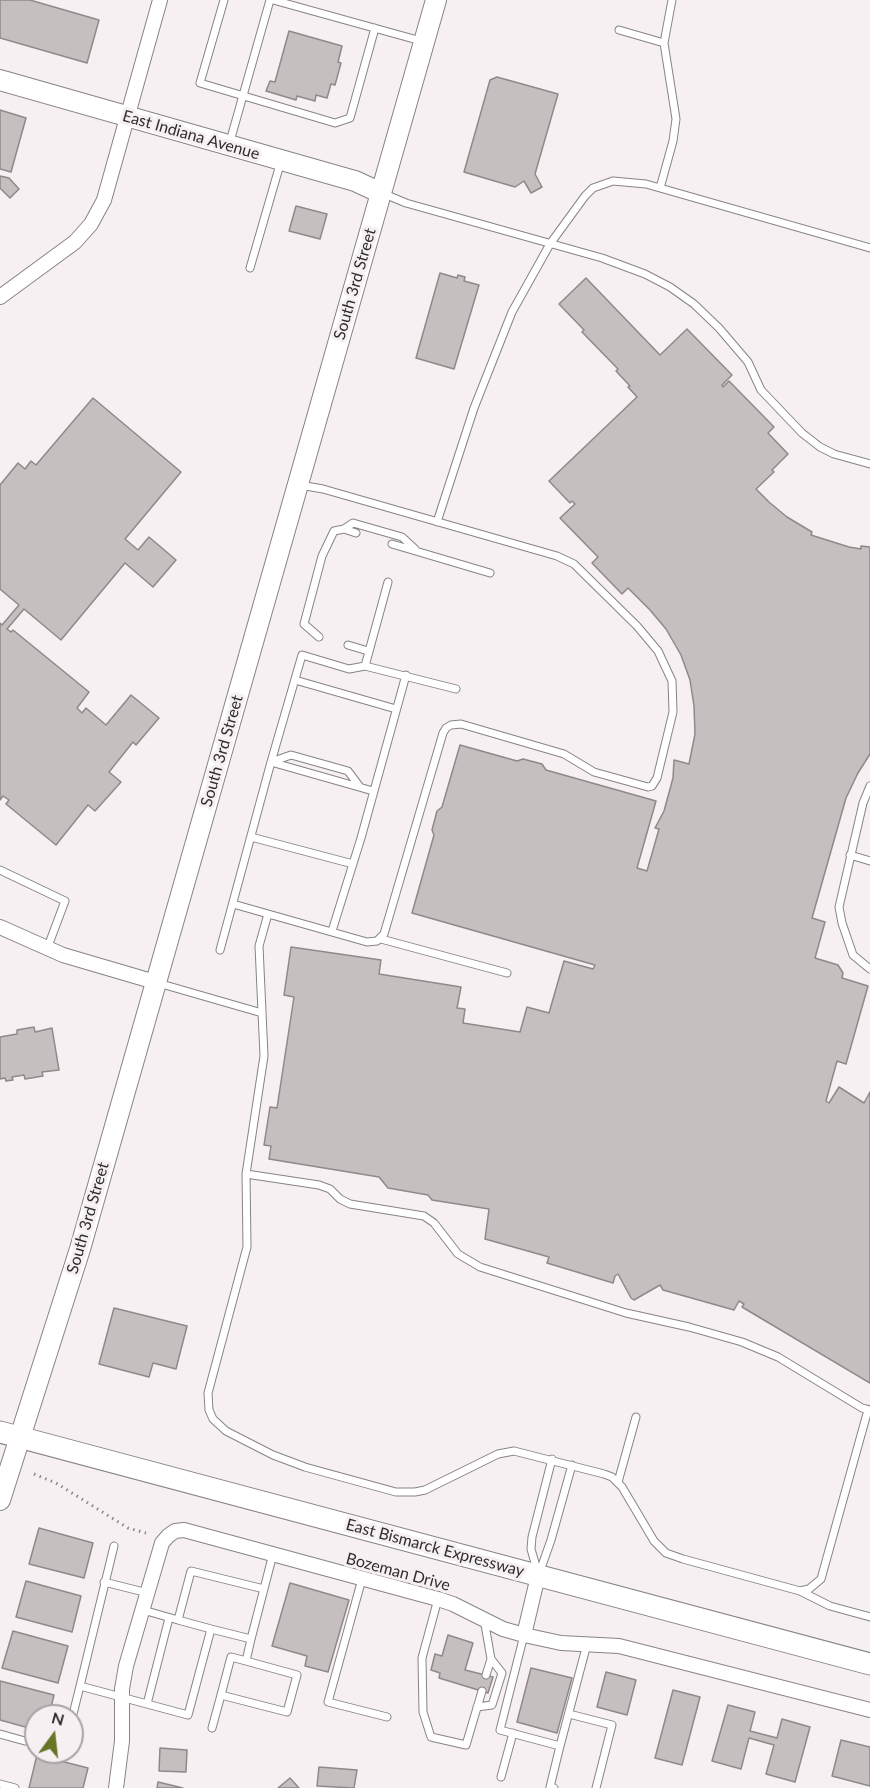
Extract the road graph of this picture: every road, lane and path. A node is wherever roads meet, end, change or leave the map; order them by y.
1 (160, 0) edge
2 (224, 0) edge
3 (272, 0) edge
4 (436, 0) edge
5 (672, 0) edge
6 (375, 28) junction
7 (619, 30) dead end
8 (424, 42) junction
9 (664, 43) junction
10 (0, 80) edge
11 (243, 96) junction
12 (126, 117) junction
13 (229, 146) junction
14 (281, 160) junction
15 (660, 188) junction
16 (381, 193) junction
17 (550, 244) junction
18 (870, 248) edge
19 (250, 268) dead end
20 (0, 297) edge
21 (870, 464) edge
22 (298, 484) junction
23 (437, 522) junction
24 (344, 529) junction
25 (356, 533) dead end
26 (392, 544) dead end
27 (417, 551) junction
28 (490, 573) dead end
29 (388, 582) dead end
30 (319, 637) dead end
31 (348, 645) dead end
32 (368, 651) junction
33 (365, 666) junction
34 (406, 675) junction
35 (295, 680) junction
36 (456, 689) dead end
37 (396, 709) junction
38 (271, 762) junction
39 (870, 786) edge
40 (360, 787) junction
41 (373, 790) junction
42 (251, 837) junction
43 (850, 855) junction
44 (870, 861) edge
45 (353, 864) junction
46 (0, 870) edge
47 (233, 904) junction
48 (268, 914) junction
49 (0, 927) edge
50 (332, 931) junction
51 (381, 939) junction
52 (46, 949) junction
53 (220, 950) dead end
54 (870, 969) edge
55 (507, 973) dead end
56 (155, 982) junction
57 (262, 1013) junction
58 (246, 1174) junction
59 (869, 1410) edge
60 (636, 1417) dead end
61 (10, 1435) edge
62 (552, 1460) junction
63 (572, 1465) junction
64 (34, 1474) dead end
65 (618, 1482) junction
66 (0, 1500) edge
67 (146, 1533) dead end
68 (114, 1546) dead end
69 (273, 1554) junction
70 (538, 1576) junction
71 (362, 1579) junction
72 (104, 1582) junction
73 (264, 1589) junction
74 (800, 1591) junction
75 (148, 1593) junction
76 (438, 1599) junction
77 (143, 1610) junction
78 (870, 1617) edge
79 (169, 1618) junction
80 (484, 1619) junction
81 (178, 1620) junction
82 (211, 1629) junction
83 (524, 1635) junction
84 (251, 1639) junction
85 (587, 1644) junction
86 (491, 1659) junction
87 (246, 1661) junction
88 (870, 1664) edge
89 (486, 1676) dead end
90 (80, 1686) junction
91 (482, 1690) dead end
92 (221, 1695) junction
93 (122, 1697) junction
94 (76, 1704) edge
95 (147, 1704) junction
96 (477, 1707) junction
97 (870, 1710) edge
98 (569, 1714) junction
99 (387, 1717) dead end
100 (212, 1728) dead end
101 (513, 1733) junction
102 (0, 1734) edge
103 (24, 1741) edge
104 (560, 1746) junction
105 (501, 1777) dead end
106 (0, 1784) edge
107 (15, 1788) edge
108 (116, 1788) edge
109 (554, 1788) edge
110 (596, 1788) edge

1 - 12 street
2 - 11 lane
3 - 6 lane
3 - 11 lane
4 - 8 street, South 3rd Street
5 - 9 lane
6 - 8 lane
6 - 11 lane
7 - 9 lane
8 - 16 street, South 3rd Street
9 - 15 lane
10 - 12 street, East Indiana Avenue
11 - 13 lane
12 - 13 street, East Indiana Avenue
12 - 20 street
13 - 14 street, East Indiana Avenue
14 - 16 street, East Indiana Avenue
14 - 19 lane
15 - 17 lane
15 - 18 lane
16 - 17 lane
16 - 22 street, South 3rd Street
17 - 21 lane
17 - 23 lane
22 - 23 lane
22 - 56 street, South 3rd Street
23 - 51 lane
24 - 25 lane
24 - 27 lane
24 - 30 lane
26 - 27 lane
27 - 28 lane
29 - 32 lane
31 - 32 lane
32 - 33 lane
33 - 34 lane
33 - 35 lane
34 - 36 lane
34 - 37 lane
35 - 37 lane
35 - 38 lane
37 - 41 lane
38 - 40 lane
38 - 40 lane
38 - 42 lane
39 - 43 lane
40 - 41 lane
41 - 45 lane
42 - 45 lane
42 - 47 lane
43 - 44 lane
43 - 54 lane
45 - 50 lane
46 - 52 lane
47 - 48 lane
47 - 53 lane
48 - 50 lane
48 - 57 lane
49 - 52 street
50 - 51 lane
51 - 55 lane
52 - 56 street
56 - 57 lane
56 - 61 street, South 3rd Street
57 - 58 lane
58 - 59 lane
58 - 62 lane
59 - 74 lane
60 - 65 lane
61 - 66 street, South 3rd Street
61 - 70 main road, East Bismarck Expressway
62 - 63 lane
62 - 70 lane
63 - 65 lane
63 - 70 lane
64 - 67 path
65 - 74 lane
68 - 72 lane
69 - 71 street, Bozeman Drive
69 - 73 lane
69 - 75 street, Bozeman Drive
70 - 83 street
70 - 88 main road, East Bismarck Expressway
71 - 76 street, Bozeman Drive
71 - 99 lane
72 - 75 lane
72 - 90 lane
73 - 81 lane
73 - 84 lane
74 - 78 lane
75 - 77 street, Bozeman Drive
76 - 80 street, Bozeman Drive
76 - 96 lane
77 - 79 lane
77 - 93 street, Bozeman Drive
79 - 81 lane
79 - 95 lane
80 - 83 street, Bozeman Drive
80 - 86 lane
81 - 82 lane
82 - 84 lane
82 - 95 lane
83 - 85 street, Bozeman Drive
83 - 101 lane
84 - 87 lane
85 - 97 street, Bozeman Drive
85 - 98 lane
86 - 89 lane
86 - 96 lane
87 - 92 lane
87 - 92 lane
90 - 93 lane
90 - 94 lane
91 - 96 lane
92 - 100 lane
93 - 95 lane
93 - 108 street, Bozeman Drive
98 - 104 lane
98 - 110 lane
101 - 104 lane
101 - 105 lane
102 - 103 lane
104 - 109 lane
106 - 107 lane

